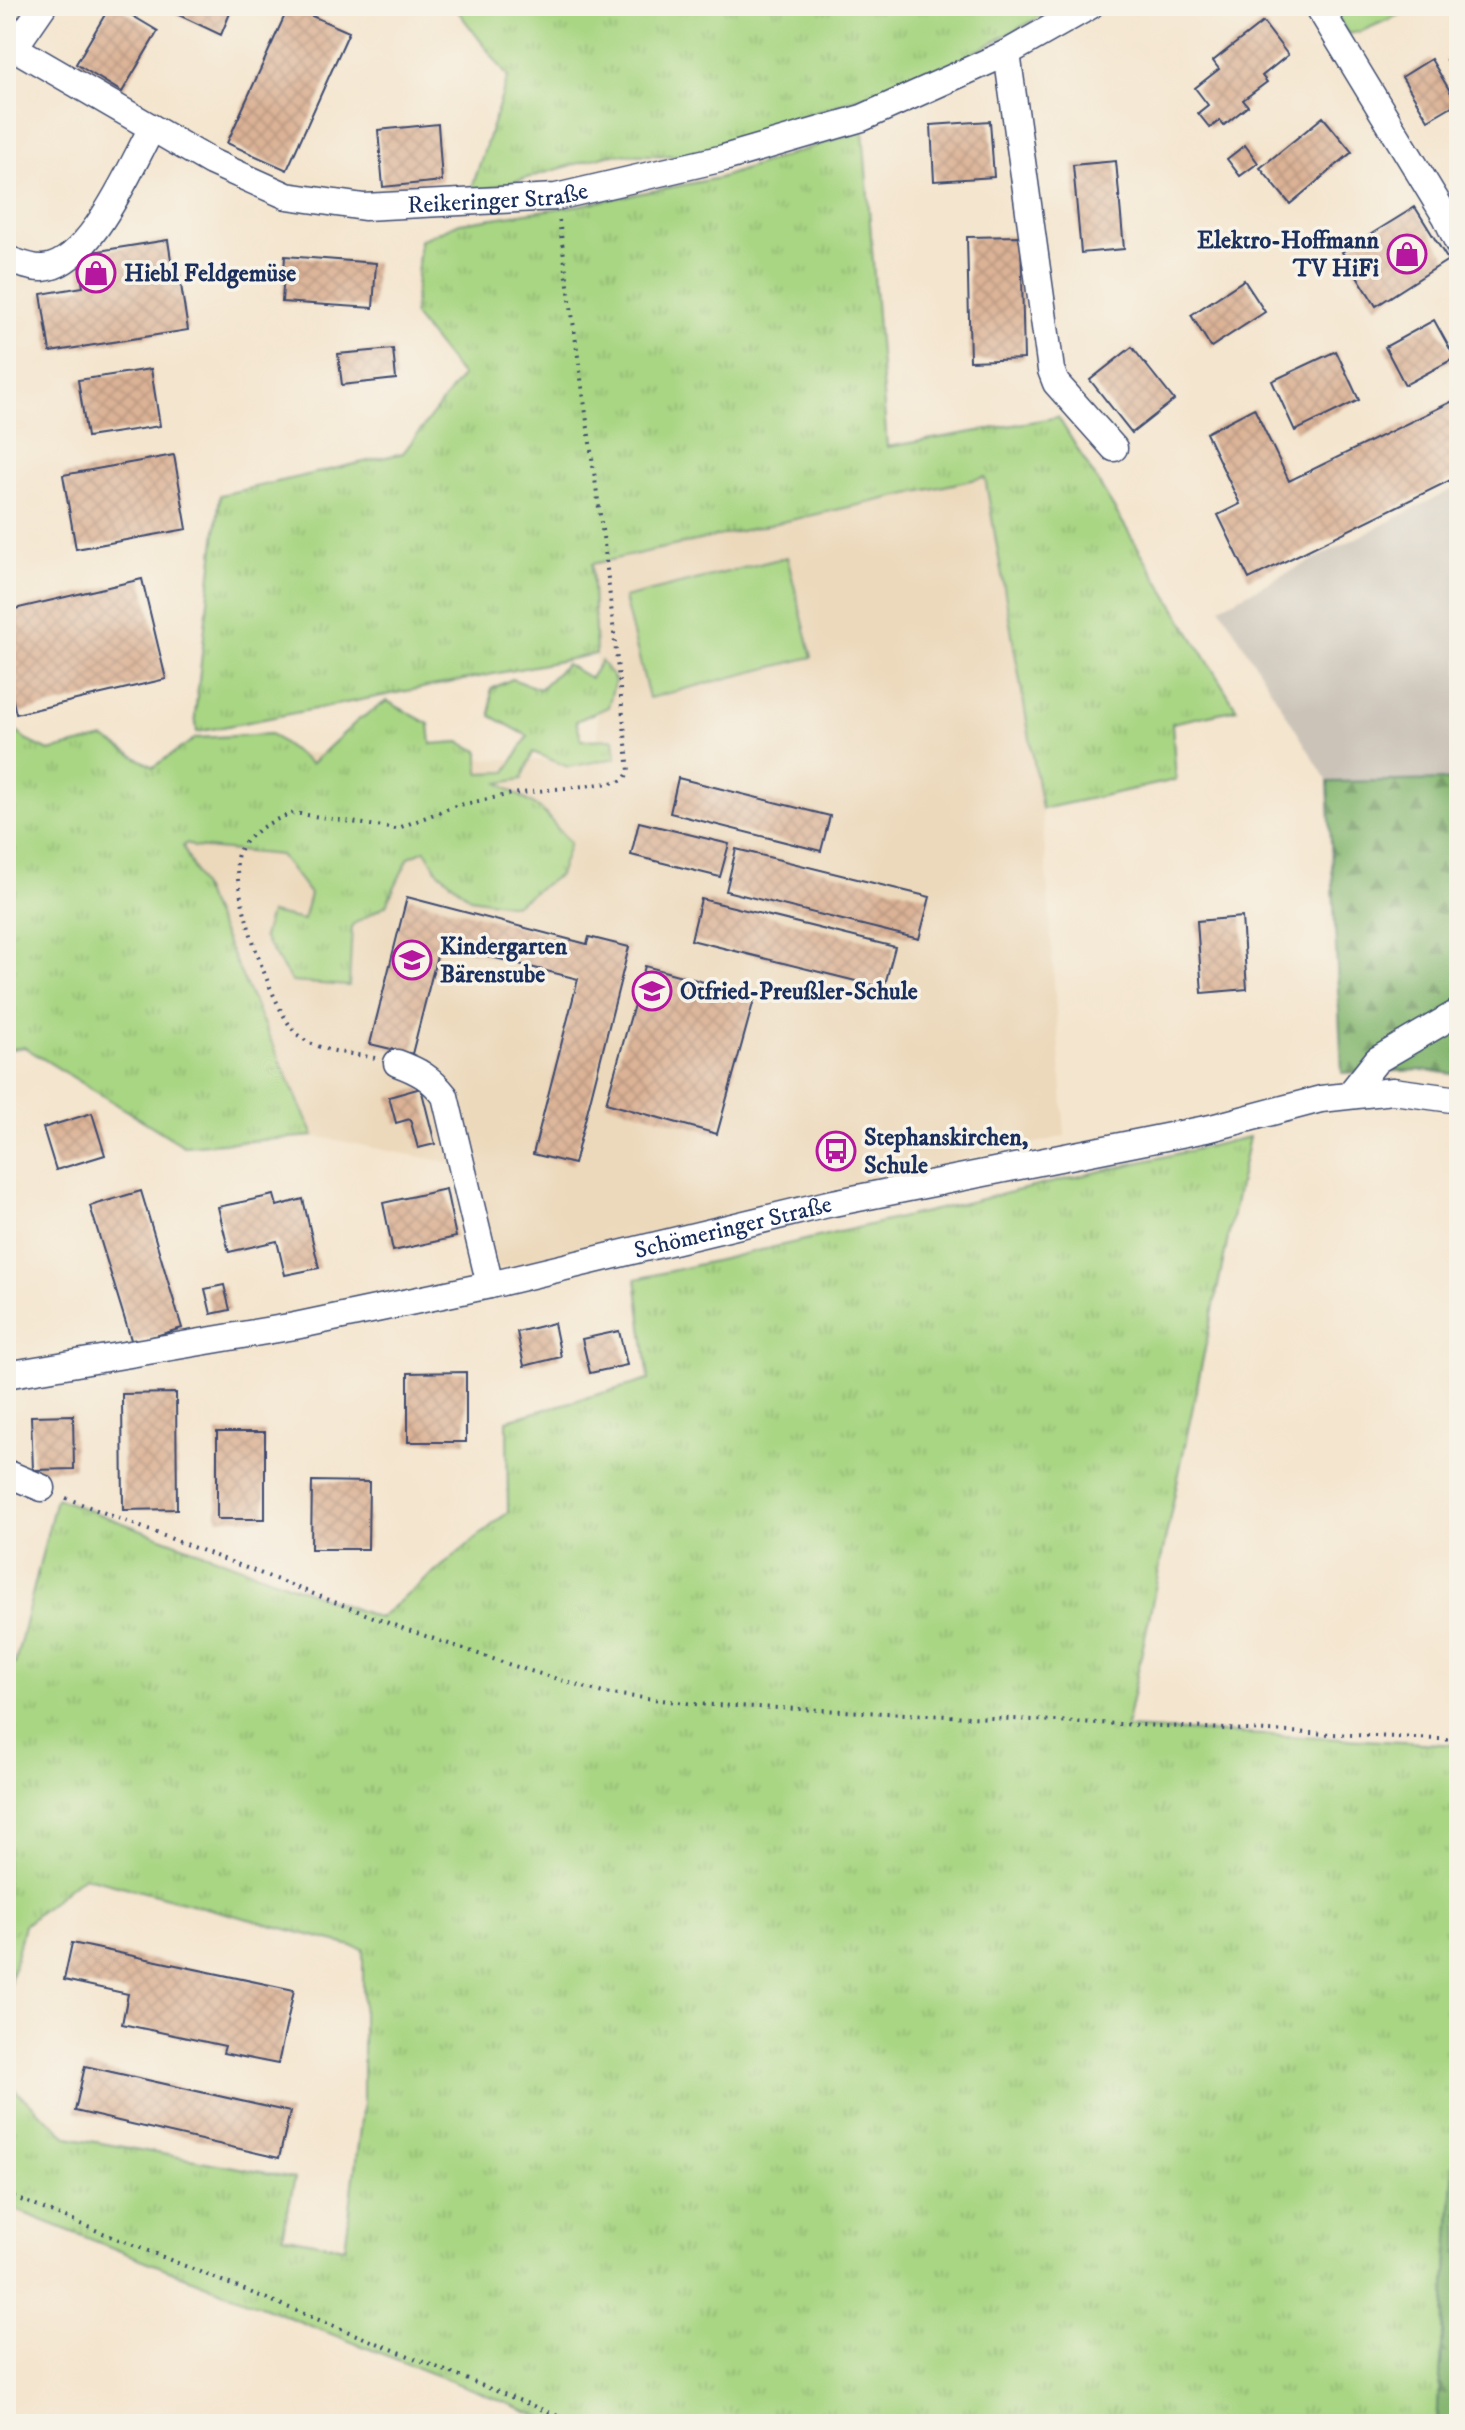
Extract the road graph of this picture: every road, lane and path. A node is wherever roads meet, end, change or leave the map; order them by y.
1 (43, 6) edge
2 (1090, 6) edge
3 (1318, 6) edge
4 (10, 45) edge
5 (1007, 53) junction
6 (152, 128) junction
7 (556, 197) junction
8 (1452, 214) edge
9 (1459, 245) edge
10 (6, 259) edge
11 (1114, 448) dead end
12 (1459, 1012) edge
13 (397, 1063) joint
14 (1350, 1094) junction
15 (1459, 1100) edge
16 (490, 1285) junction
17 (6, 1375) edge
18 (6, 1473) edge
19 (42, 1488) joint
20 (1459, 1740) edge
21 (6, 2194) edge
22 (578, 2424) edge

1 - 4 street
2 - 5 street, Reikeringer Straße
3 - 8 street
4 - 6 street, Reikeringer Straße
5 - 7 street, Reikeringer Straße
5 - 11 street
6 - 7 street, Reikeringer Straße
6 - 10 street
7 - 13 path
8 - 9 street
12 - 14 street
13 - 16 street
14 - 15 street, Schömeringer Straße
14 - 16 street, Schömeringer Straße
16 - 17 street, Schömeringer Straße
18 - 19 street
19 - 20 path
21 - 22 path

